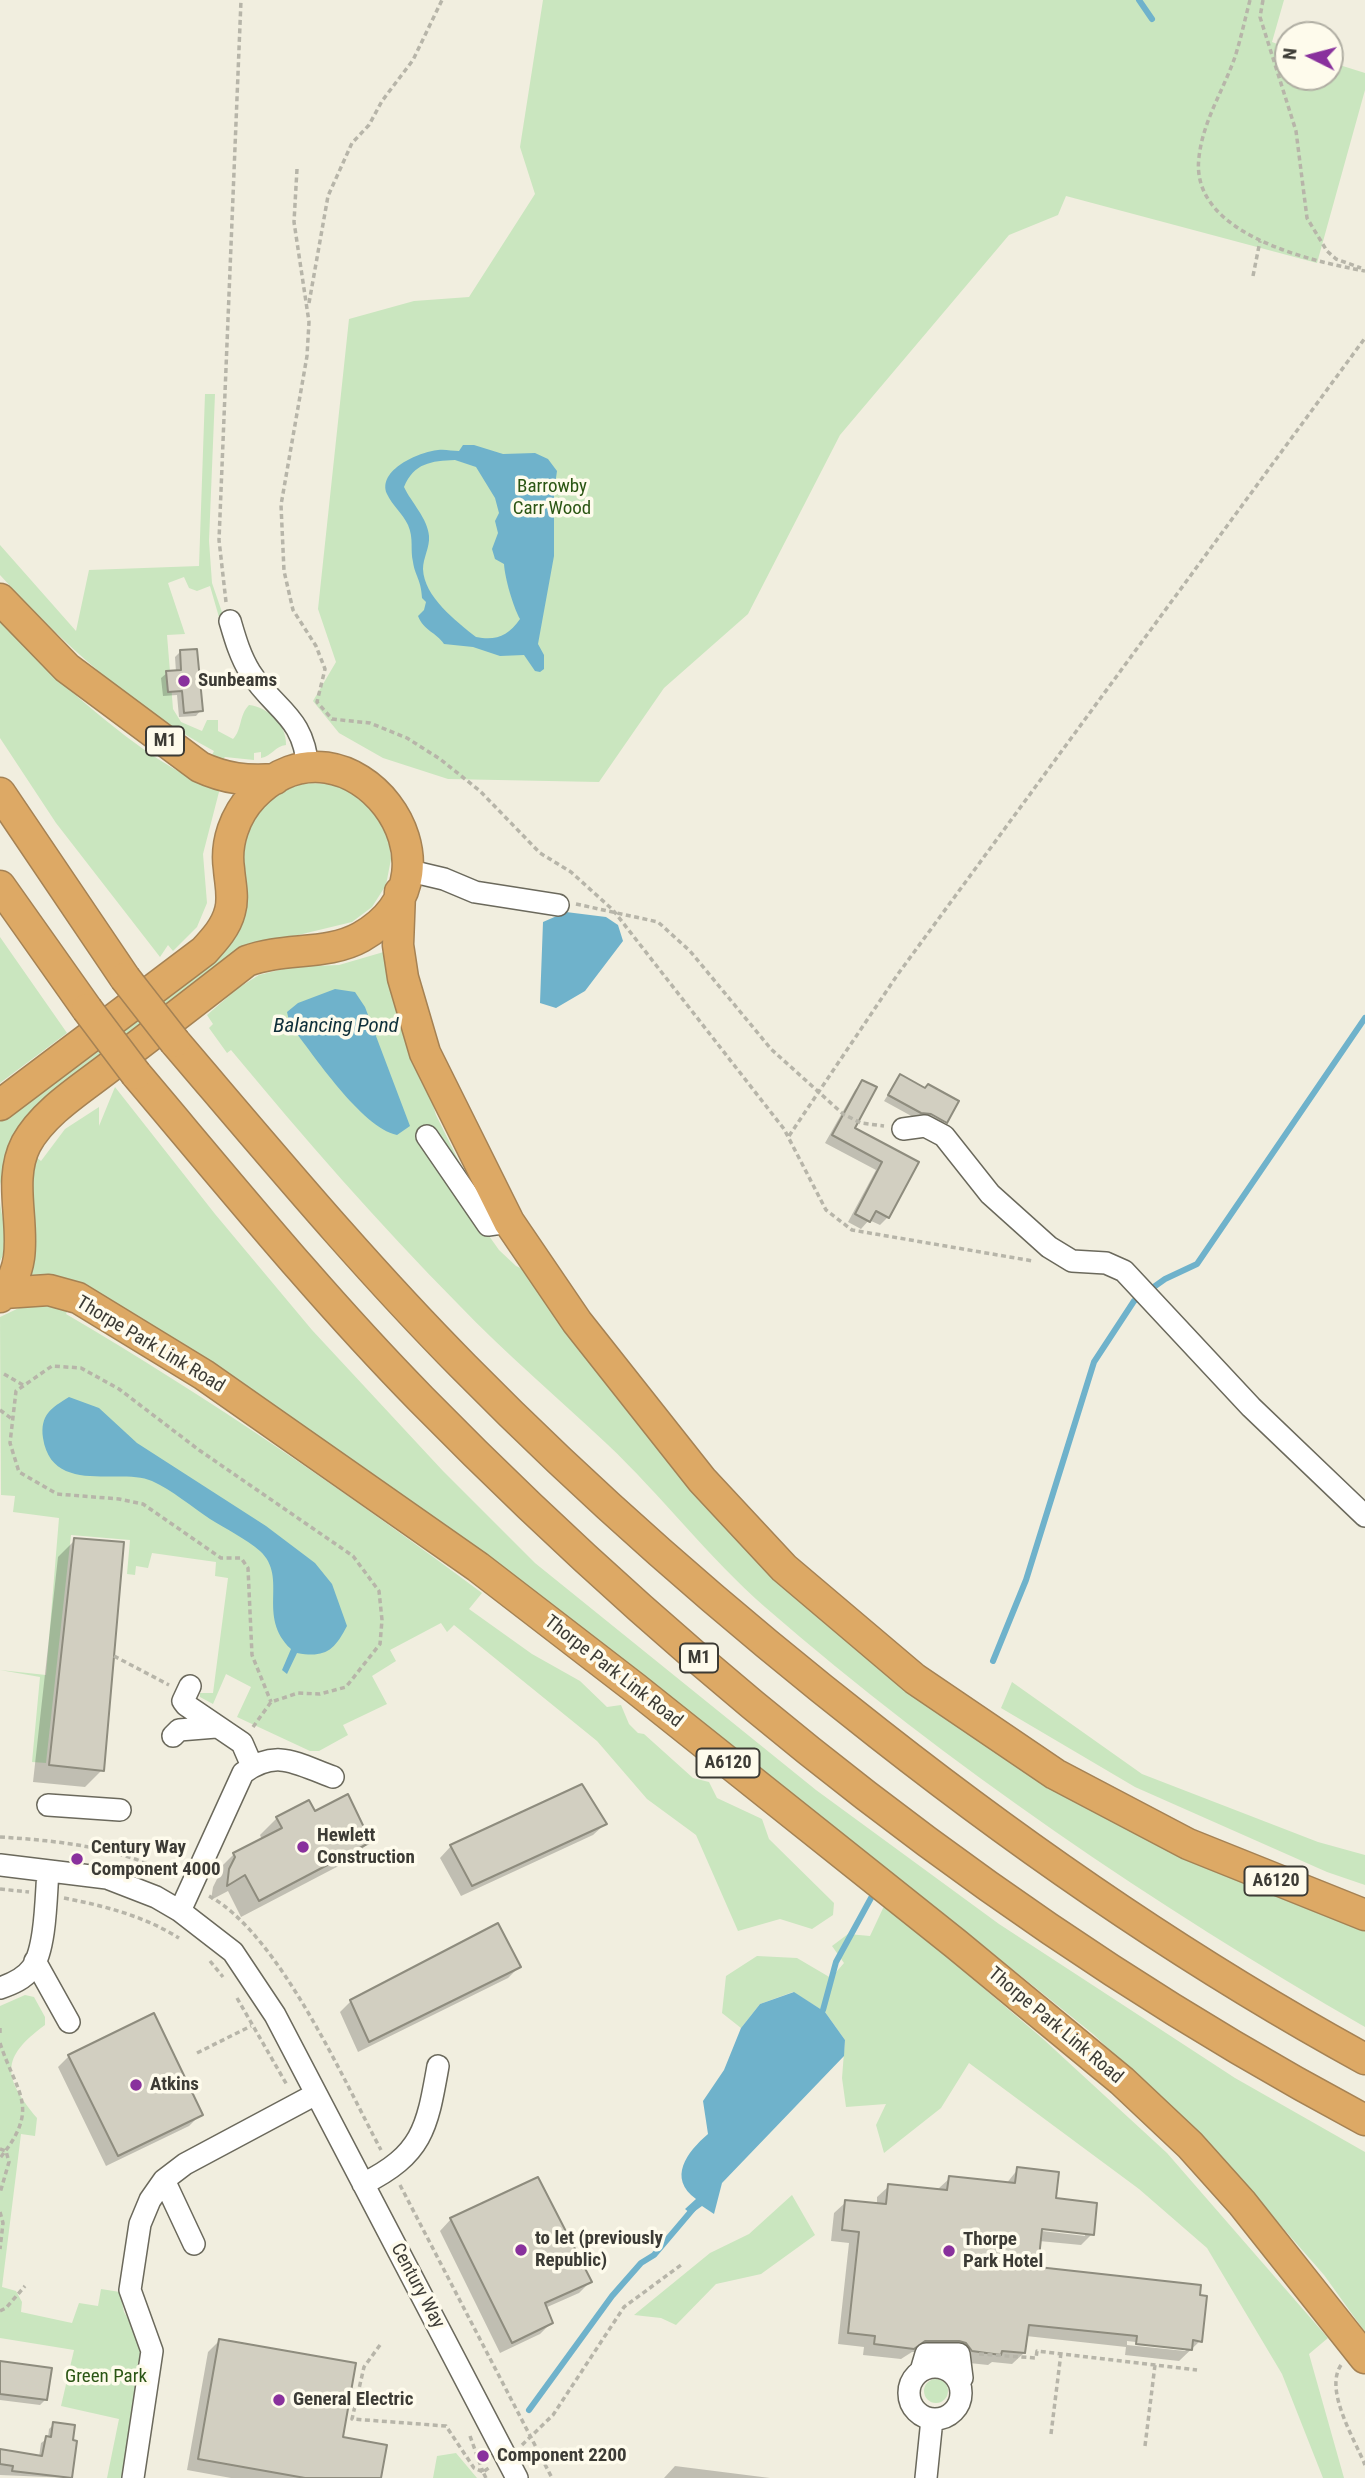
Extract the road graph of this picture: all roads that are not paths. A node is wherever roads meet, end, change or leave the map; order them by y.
1 (0, 599) edge
2 (230, 621) road end
3 (308, 769) junction
4 (275, 779) junction
5 (0, 793) edge
6 (403, 881) junction
7 (0, 886) edge
8 (568, 904) road end
9 (0, 1105) edge
10 (903, 1129) road end
11 (427, 1136) dead end
12 (509, 1222) junction
13 (2, 1295) edge
14 (1365, 1516) edge
15 (188, 1690) road end
16 (216, 1727) junction
17 (173, 1736) dead end
18 (252, 1766) junction
19 (333, 1777) dead end
20 (48, 1805) dead end
21 (120, 1810) dead end
22 (0, 1865) edge
23 (48, 1871) junction
24 (180, 1911) junction
25 (1365, 1915) edge
26 (35, 1961) junction
27 (0, 1988) edge
28 (69, 2022) dead end
29 (1365, 2059) edge
30 (438, 2066) dead end
31 (316, 2094) junction
32 (1365, 2120) edge
33 (164, 2180) junction
34 (363, 2183) junction
35 (194, 2244) dead end
36 (1362, 2354) edge
37 (921, 2371) junction
38 (962, 2378) dead end
39 (932, 2419) junction
40 (133, 2478) edge
41 (517, 2478) edge
42 (926, 2478) edge

1 - 4 highway, M1
2 - 3 street
3 - 4 highway
3 - 6 highway
4 - 9 highway
5 - 29 highway, bridge
6 - 8 street
6 - 12 highway, A6120
6 - 13 highway
7 - 32 highway, M1, bridge
10 - 14 street
11 - 12 street
12 - 25 highway, A6120
13 - 36 highway, Thorpe Park Link Road / A6120
15 - 16 street
16 - 17 street
16 - 18 street
18 - 19 street
18 - 24 street
20 - 21 street
22 - 23 street, Century Way
23 - 24 street, Century Way
23 - 26 street
24 - 31 street, Century Way
26 - 27 street
26 - 28 street
30 - 34 street
31 - 33 street
31 - 34 street, Century Way
33 - 35 street
33 - 40 street
34 - 41 street, Century Way
37 - 38 street
37 - 39 street
37 - 39 street
39 - 42 street

